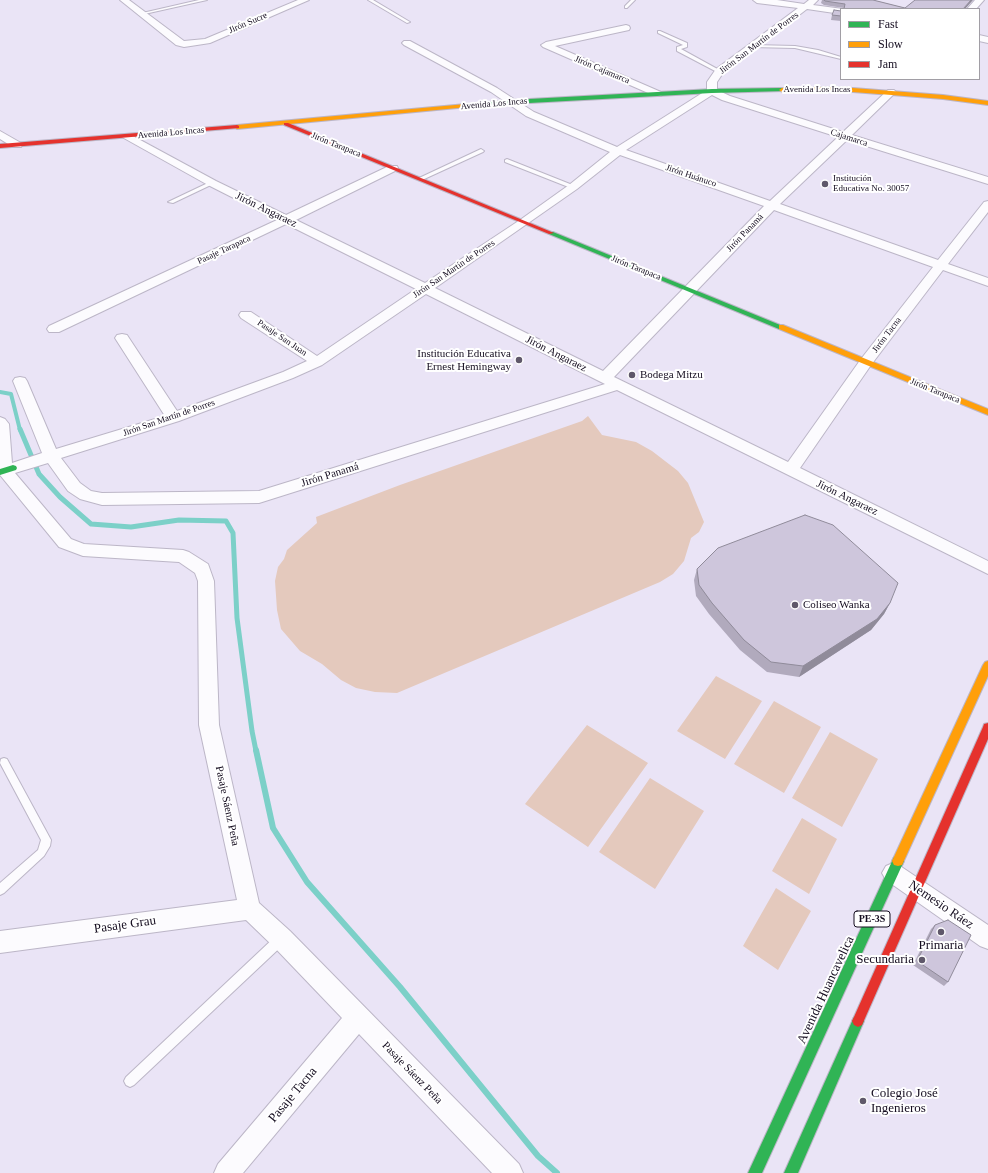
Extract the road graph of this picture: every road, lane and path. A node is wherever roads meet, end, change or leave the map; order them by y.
1 (124, 0) edge
2 (205, 0) edge
3 (304, 0) edge
4 (370, 0) edge
5 (633, 0) edge
6 (757, 0) edge
7 (814, 0) edge
8 (980, 0) edge
9 (626, 7) dead end
10 (806, 7) junction
11 (972, 8) edge
12 (840, 11) edge
13 (140, 14) junction
14 (408, 22) dead end
15 (626, 28) dead end
16 (659, 32) dead end
17 (407, 43) dead end
18 (753, 46) junction
19 (840, 58) dead end
20 (719, 71) junction
21 (712, 91) junction
22 (891, 92) junction
23 (658, 94) junction
24 (511, 102) junction
25 (988, 103) edge
26 (283, 123) junction
27 (0, 134) edge
28 (844, 136) junction
29 (127, 137) junction
30 (17, 145) junction
31 (0, 146) edge
32 (481, 151) dead end
33 (618, 151) junction
34 (507, 162) dead end
35 (392, 168) junction
36 (420, 179) junction
37 (988, 181) edge
38 (212, 183) junction
39 (573, 187) junction
40 (171, 202) dead end
41 (988, 204) edge
42 (772, 205) junction
43 (286, 220) junction
44 (524, 222) junction
45 (940, 265) junction
46 (988, 282) edge
47 (425, 288) junction
48 (690, 290) junction
49 (246, 314) dead end
50 (54, 329) dead end
51 (122, 338) dead end
52 (317, 362) junction
53 (866, 362) junction
54 (20, 381) dead end
55 (611, 381) junction
56 (988, 412) edge
57 (174, 418) junction
58 (0, 422) edge
59 (48, 457) junction
60 (790, 469) junction
61 (6, 470) edge
62 (988, 568) edge
63 (988, 665) edge
64 (988, 728) edge
65 (4, 762) dead end
66 (893, 873) junction
67 (917, 889) junction
68 (0, 890) edge
69 (250, 909) junction
70 (988, 938) edge
71 (282, 939) junction
72 (0, 942) edge
73 (358, 1017) junction
74 (130, 1081) dead end
75 (227, 1173) edge
76 (510, 1173) edge
77 (755, 1173) edge
78 (791, 1173) edge

1 - 13 street
2 - 13 lane
3 - 13 street, Jirón Sucre
4 - 14 lane
5 - 9 lane
6 - 10 street
7 - 10 street, Jirón San Martín de Porres
8 - 11 street
10 - 12 street
10 - 18 street, Jirón San Martín de Porres
15 - 23 street, Jirón Cajamarca
16 - 20 lane
17 - 24 street, Jirón Huánuco
18 - 19 lane
18 - 20 street, Jirón San Martín de Porres
20 - 21 street, Jirón San Martín de Porres
21 - 22 main road, Avenida Los Incas
21 - 23 main road, Avenida Los Incas
21 - 28 street, Cajamarca
21 - 33 street, Jirón San Martín de Porres
22 - 25 main road, Avenida Los Incas
22 - 28 street, Jirón Panamá
23 - 24 main road, Avenida Los Incas
24 - 26 main road, Avenida Los Incas
24 - 33 street, Jirón Huánuco
26 - 29 main road, Avenida Los Incas
26 - 35 main road, Jirón Tarapaca
27 - 30 street
28 - 37 street, Cajamarca
28 - 42 street, Jirón Panamá
29 - 30 main road, Avenida Los Incas
29 - 38 street, Jirón Angaraez
30 - 31 main road, Avenida Los Incas
32 - 36 lane
33 - 39 street, Jirón San Martín de Porres
33 - 42 street, Jirón Huánuco
34 - 39 lane
35 - 36 main road, Jirón Tarapaca
35 - 43 street, Pasaje Tarapaca
36 - 44 main road, Jirón Tarapaca
38 - 40 lane
38 - 43 street, Jirón Angaraez
39 - 44 street, Jirón San Martín de Porres
41 - 45 street, Jirón Tacna
42 - 45 street, Jirón Huánuco
42 - 48 street, Jirón Panamá
43 - 47 street, Jirón Angaraez
43 - 50 street, Pasaje Tarapaca
44 - 47 street, Jirón San Martín de Porres
44 - 48 main road, Jirón Tarapaca
45 - 46 street, Jirón Huánuco
45 - 53 street, Jirón Tacna
47 - 52 street, Jirón San Martín de Porres
47 - 55 street, Jirón Angaraez
48 - 53 main road, Jirón Tarapaca
48 - 55 street, Jirón Panamá
49 - 52 street, Pasaje San Juan
51 - 57 street
52 - 57 street, Jirón San Martín de Porres
53 - 56 main road, Jirón Tarapaca
53 - 60 street, Jirón Tacna
54 - 59 street, Jirón Panamá
55 - 59 street, Jirón Panamá
55 - 60 street, Jirón Angaraez
57 - 59 street, Jirón San Martín de Porres
58 - 61 street
59 - 61 street, Jirón San Martín de Porres
60 - 62 street, Jirón Angaraez
61 - 69 street, Pasaje Sáenz Peña
63 - 66 main road, Avenida Huancavelica / PE-3S
64 - 67 main road, PE-3S
65 - 68 lane
66 - 67 street, Nemesio Ráez
66 - 77 main road, Avenida Huancavelica / PE-3S
67 - 70 street, Nemesio Ráez
67 - 78 main road, PE-3S
69 - 71 street, Pasaje Sáenz Peña
69 - 72 street, Pasaje Grau
71 - 73 street, Pasaje Sáenz Peña
71 - 74 lane
73 - 75 street, Pasaje Tacna
73 - 76 street, Pasaje Sáenz Peña

